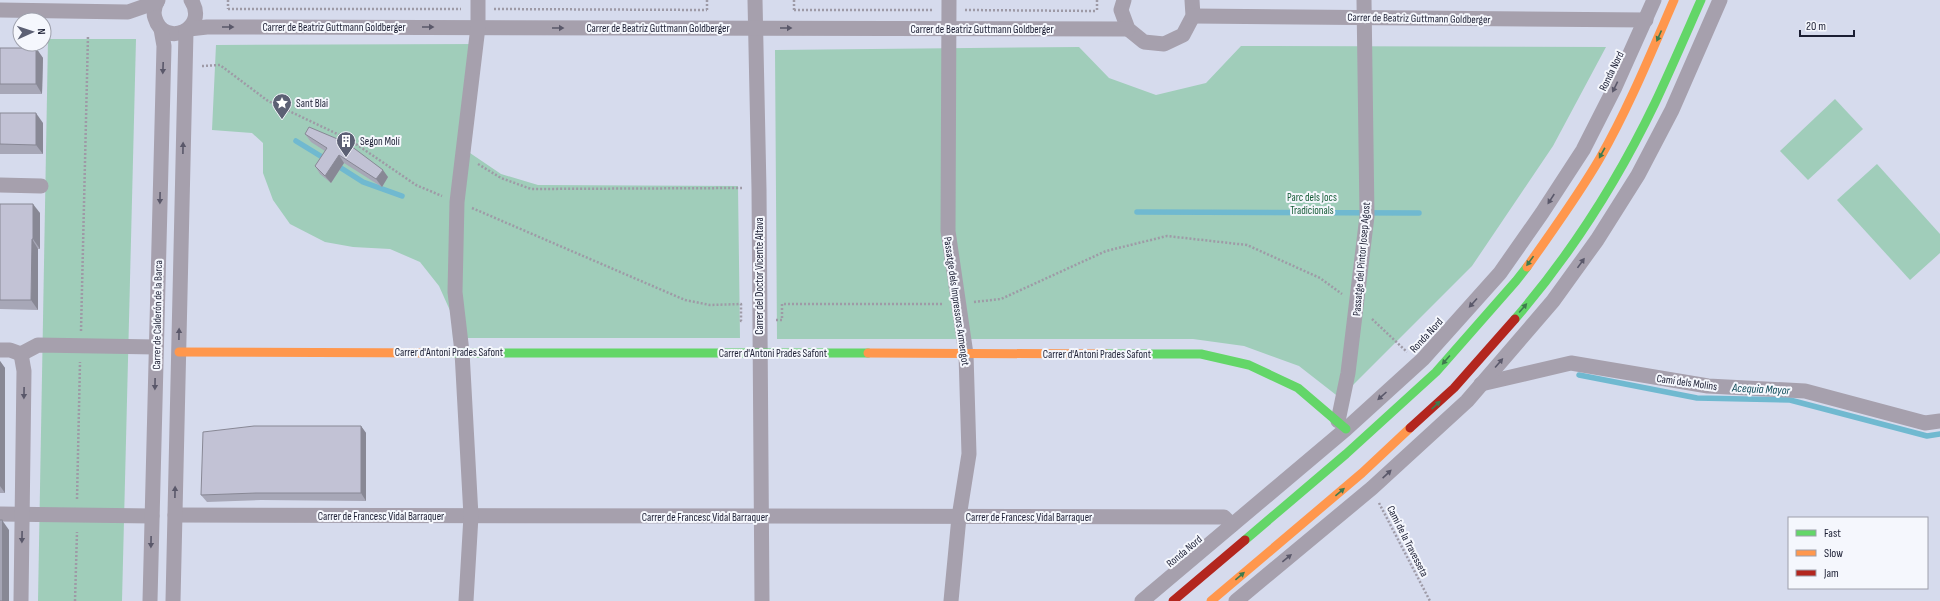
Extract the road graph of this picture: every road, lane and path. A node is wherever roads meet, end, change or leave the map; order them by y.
1 (191, 0) edge
2 (478, 0) edge
3 (755, 0) edge
4 (949, 0) edge
5 (1124, 0) edge
6 (1192, 0) edge
7 (1364, 0) edge
8 (1654, 0) edge
9 (1674, 0) edge
10 (1701, 0) edge
11 (1720, 0) edge
12 (157, 1) edge
13 (126, 6) edge
14 (0, 10) edge
15 (1193, 16) junction
16 (1363, 18) junction
17 (1646, 20) junction
18 (159, 27) junction
19 (478, 27) junction
20 (756, 28) junction
21 (950, 29) junction
22 (1128, 29) junction
23 (187, 30) junction
24 (88, 35) dead end
25 (462, 155) junction
26 (742, 182) dead end
27 (0, 185) edge
28 (41, 186) dead end
29 (960, 304) junction
30 (1358, 305) junction
31 (760, 321) junction
32 (81, 345) junction
33 (156, 347) junction
34 (0, 350) edge
35 (178, 352) junction
36 (462, 352) junction
37 (760, 353) junction
38 (21, 354) junction
39 (966, 354) junction
40 (1409, 354) dead end
41 (1481, 384) junction
42 (1940, 421) edge
43 (1342, 425) junction
44 (1372, 488) junction
45 (0, 514) edge
46 (22, 514) junction
47 (77, 515) junction
48 (175, 515) junction
49 (152, 516) junction
50 (471, 516) junction
51 (761, 517) junction
52 (959, 517) junction
53 (1232, 525) junction
54 (21, 601) edge
55 (75, 601) edge
56 (150, 601) edge
57 (173, 601) edge
58 (466, 601) edge
59 (762, 601) edge
60 (951, 601) edge
61 (1142, 601) edge
62 (1173, 601) edge
63 (1211, 601) edge
64 (1236, 601) edge
65 (1430, 601) edge

1 - 23 street, Carrer de Calderón de la Barca
2 - 19 street
3 - 20 street, Carrer del Doctor Vicente Altava
4 - 21 street, Passatge dels Impressors Armengot
5 - 22 street
6 - 15 street
7 - 16 street, Passatge del Pintor Josep Agost
8 - 17 street, Ronda Nord
9 -> 62 main road
63 -> 10 main road
41 -> 11 street
12 - 13 street
12 - 18 street, Carrer de Calderón de la Barca
13 - 14 street
13 - 18 street
15 - 16 street, Carrer de Beatriz Guttmann Goldberger
15 - 22 street
16 - 17 street, Carrer de Beatriz Guttmann Goldberger
16 - 30 street, Passatge del Pintor Josep Agost
17 -> 43 street, Ronda Nord
18 - 23 street, Carrer de Beatriz Guttmann Goldberger
18 -> 33 street, Carrer de Calderón de la Barca
19 -> 20 street, Carrer de Beatriz Guttmann Goldberger
23 -> 19 street, Carrer de Beatriz Guttmann Goldberger
19 - 25 street
20 -> 21 street, Carrer de Beatriz Guttmann Goldberger
20 - 31 street, Carrer del Doctor Vicente Altava
21 - 22 street, Carrer de Beatriz Guttmann Goldberger
21 - 29 street, Passatge dels Impressors Armengot
35 -> 23 street, Carrer de Calderón de la Barca
24 - 32 path
25 - 26 path
25 - 36 street
27 - 28 street
29 - 30 path
29 - 31 path
29 - 39 street, Passatge dels Impressors Armengot
30 - 40 path
30 - 43 street, Passatge del Pintor Josep Agost
31 - 37 street, Carrer del Doctor Vicente Altava
32 - 33 street
32 - 38 street
32 - 47 path
33 -> 49 street, Carrer de Calderón de la Barca
34 - 38 street
35 - 36 main road, Carrer d'Antoni Prades Safont
48 -> 35 street, Carrer de Calderón de la Barca
36 - 37 main road, Carrer d'Antoni Prades Safont
36 - 50 street
37 - 39 main road, Carrer d'Antoni Prades Safont
37 - 51 street, Carrer del Doctor Vicente Altava
38 -> 46 street
39 - 43 main road, Carrer d'Antoni Prades Safont
39 - 52 street, Passatge dels Impressors Armengot
41 - 42 street, Camí dels Molins
44 -> 41 street
43 - 53 street, Ronda Nord
64 -> 44 street
44 - 65 path, Camí de la Travesseta
45 - 46 street
46 - 47 street
46 -> 54 street
47 - 49 street
47 - 55 path
48 - 50 street, Carrer de Francesc Vidal Barraquer
48 - 57 street, Carrer de Calderón de la Barca
49 -> 56 street, Carrer de Calderón de la Barca
50 - 51 street, Carrer de Francesc Vidal Barraquer
50 - 58 street
51 - 52 street, Carrer de Francesc Vidal Barraquer
51 - 59 street, Carrer del Doctor Vicente Altava
52 - 53 street, Carrer de Francesc Vidal Barraquer
52 - 60 street, Passatge dels Impressors Armengot
53 - 61 street, Ronda Nord

